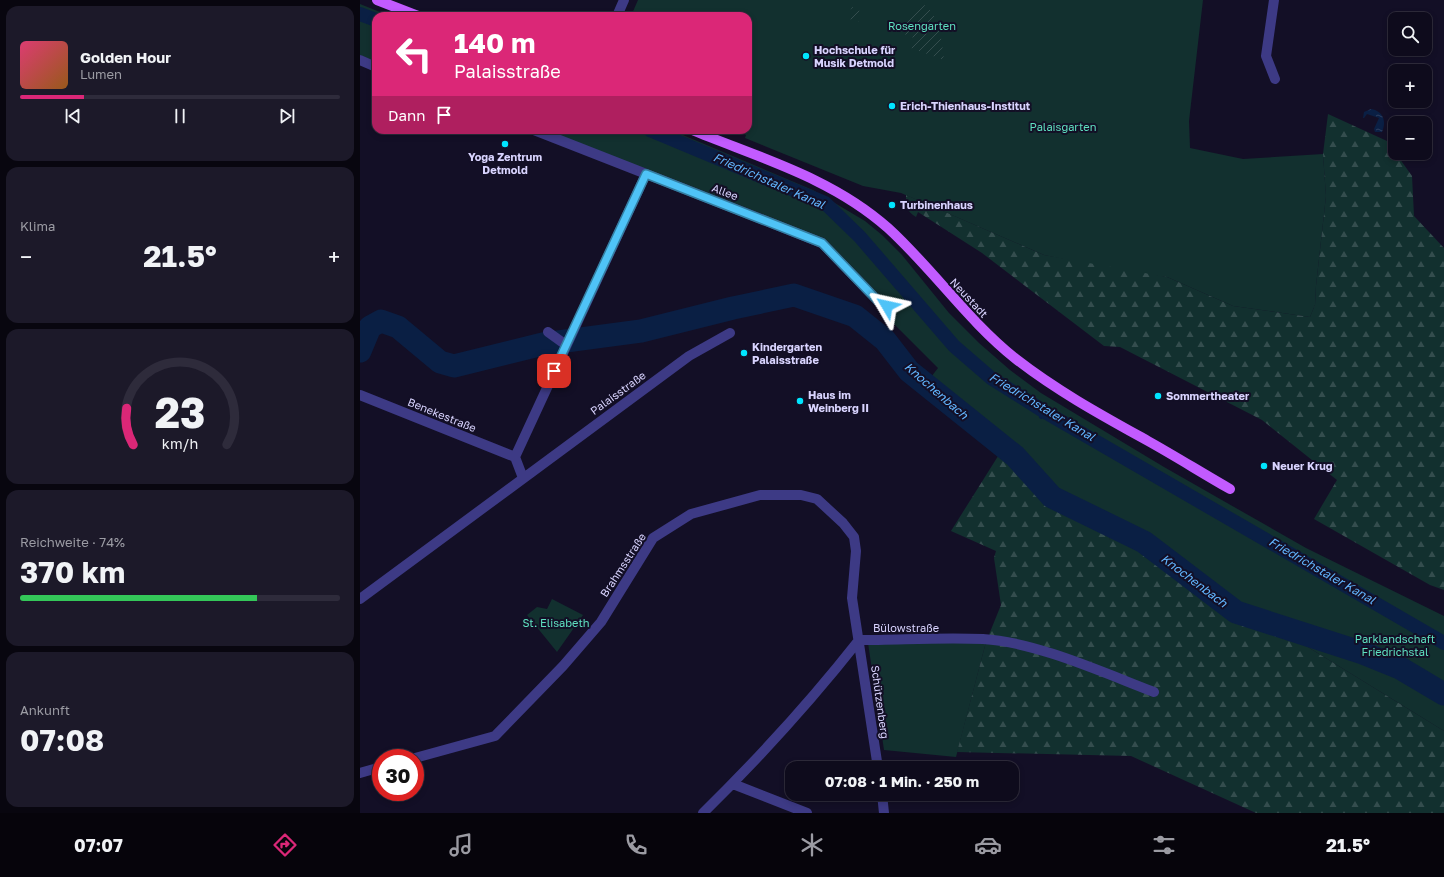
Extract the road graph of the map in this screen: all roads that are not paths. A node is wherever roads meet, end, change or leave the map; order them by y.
1 (377, 0) edge
2 (624, 0) edge
3 (1274, 0) edge
4 (408, 12) edge
5 (620, 12) edge
6 (360, 60) edge
7 (372, 65) edge
8 (1275, 79) dead end
9 (544, 134) edge
10 (702, 134) edge
11 (646, 174) junction
12 (887, 306) dead end
13 (548, 332) dead end
14 (730, 334) dead end
15 (568, 340) junction
16 (360, 395) edge
17 (515, 457) junction
18 (523, 478) junction
19 (1230, 489) dead end
20 (360, 599) edge
21 (859, 640) junction
22 (1154, 692) dead end
23 (424, 756) edge
24 (877, 761) edge
25 (372, 770) edge
26 (360, 773) edge
27 (733, 784) junction
28 (883, 801) edge
29 (703, 813) edge
30 (807, 813) edge
31 (884, 813) edge

1 - 4 main road
2 - 5 street
3 - 8 street
6 - 7 street
9 - 11 street, Allee
10 - 19 main road, Neustadt
11 - 12 street, Allee
11 - 15 street
13 - 15 street
14 - 18 street, Palaisstraße
15 - 17 street
16 - 17 street, Benekestraße
17 - 18 street
18 - 20 street, Palaisstraße
21 - 22 street, Bülowstraße
21 - 23 street, Brahmsstraße
21 - 24 street, Schützenberg
21 - 27 street, Bülowstraße
25 - 26 street
27 - 29 street, Bülowstraße
27 - 30 street
28 - 31 street

